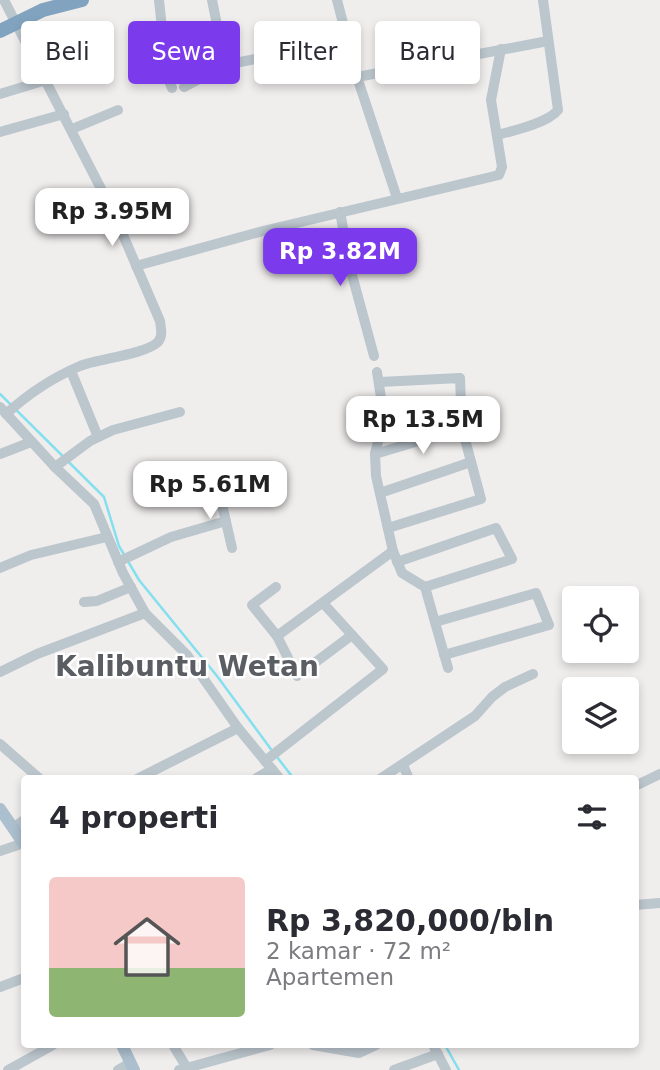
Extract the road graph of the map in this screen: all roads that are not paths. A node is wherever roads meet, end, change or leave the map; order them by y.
1 (4, 0) edge
2 (82, 0) edge
3 (159, 0) edge
4 (212, 0) edge
5 (337, 0) edge
6 (543, 0) edge
7 (216, 21) edge
8 (343, 21) edge
9 (18, 23) junction
10 (21, 29) edge
11 (0, 31) edge
12 (548, 41) junction
13 (501, 49) junction
14 (361, 76) edge
15 (33, 84) edge
16 (48, 84) edge
17 (190, 84) edge
18 (359, 84) edge
19 (184, 87) dead end
20 (172, 88) dead end
21 (0, 94) edge
22 (118, 110) dead end
23 (64, 114) junction
24 (72, 129) junction
25 (0, 132) edge
26 (497, 135) junction
27 (397, 198) junction
28 (340, 212) junction
29 (136, 266) junction
30 (374, 356) dead end
31 (71, 371) junction
32 (8, 409) edge
33 (180, 411) dead end
34 (461, 428) junction
35 (98, 437) junction
36 (31, 442) junction
37 (0, 454) edge
38 (375, 454) junction
39 (471, 462) junction
40 (57, 465) junction
41 (218, 488) dead end
42 (380, 493) junction
43 (226, 521) junction
44 (388, 528) junction
45 (107, 537) junction
46 (232, 548) dead end
47 (395, 556) junction
48 (121, 561) junction
49 (0, 568) edge
50 (276, 586) dead end
51 (131, 587) junction
52 (425, 587) junction
53 (84, 602) dead end
54 (323, 603) junction
55 (145, 613) junction
56 (435, 622) junction
57 (352, 635) junction
58 (277, 636) junction
59 (444, 655) junction
60 (448, 668) dead end
61 (0, 672) edge
62 (533, 674) dead end
63 (239, 728) junction
64 (0, 744) edge
65 (265, 761) junction
66 (403, 765) junction
67 (272, 769) junction
68 (660, 774) edge
69 (35, 775) edge
70 (145, 775) edge
71 (262, 775) edge
72 (277, 775) edge
73 (387, 775) edge
74 (407, 775) edge
75 (639, 784) edge
76 (0, 809) edge
77 (19, 824) edge
78 (21, 845) edge
79 (0, 851) edge
80 (660, 903) edge
81 (639, 905) edge
82 (21, 979) edge
83 (0, 987) edge
84 (48, 1048) edge
85 (123, 1048) edge
86 (174, 1048) edge
87 (259, 1048) edge
88 (330, 1048) edge
89 (370, 1048) edge
90 (436, 1049) edge
91 (132, 1067) edge
92 (184, 1069) edge
93 (8, 1070) edge
94 (118, 1070) edge
95 (394, 1070) edge
96 (446, 1070) edge

1 - 9 street
2 - 9 highway
3 - 20 street
4 - 7 street
5 - 8 street
6 - 12 street
9 - 10 street
9 - 11 highway
12 - 13 street
12 - 26 street
13 - 14 street
13 - 26 street
15 - 21 street
16 - 23 street
17 - 19 street
18 - 27 street
22 - 24 street
23 - 24 street
23 - 25 street
24 - 29 street
26 - 27 street
27 - 28 street
28 - 29 street
28 - 30 street
29 - 31 street
31 - 32 street
31 - 35 street
32 - 36 street
33 - 35 street
34 - 38 street
34 - 38 street
34 - 39 street
35 - 40 street
36 - 37 street
36 - 40 street
38 - 42 street
39 - 42 street
39 - 44 street
40 - 45 street
41 - 43 street
42 - 44 street
43 - 46 street
43 - 48 street
44 - 47 street
45 - 48 street
45 - 49 street
47 - 52 street
47 - 52 street
47 - 54 street
48 - 51 street
50 - 58 street
51 - 53 street
51 - 55 street
52 - 56 street
54 - 57 street
54 - 58 street
55 - 61 street
55 - 63 street
56 - 59 street
56 - 59 street
57 - 58 street
57 - 65 street
59 - 60 street
62 - 66 street
63 - 65 street
63 - 70 street
64 - 69 street
65 - 67 street
66 - 73 street
66 - 74 street
67 - 71 street
67 - 72 street
68 - 75 street
76 - 77 main road
78 - 79 street
80 - 81 street
82 - 83 street
84 - 93 street
85 - 91 main road
86 - 92 street
87 - 92 street
88 - 89 street
90 - 95 street
90 - 96 street
91 - 94 street

